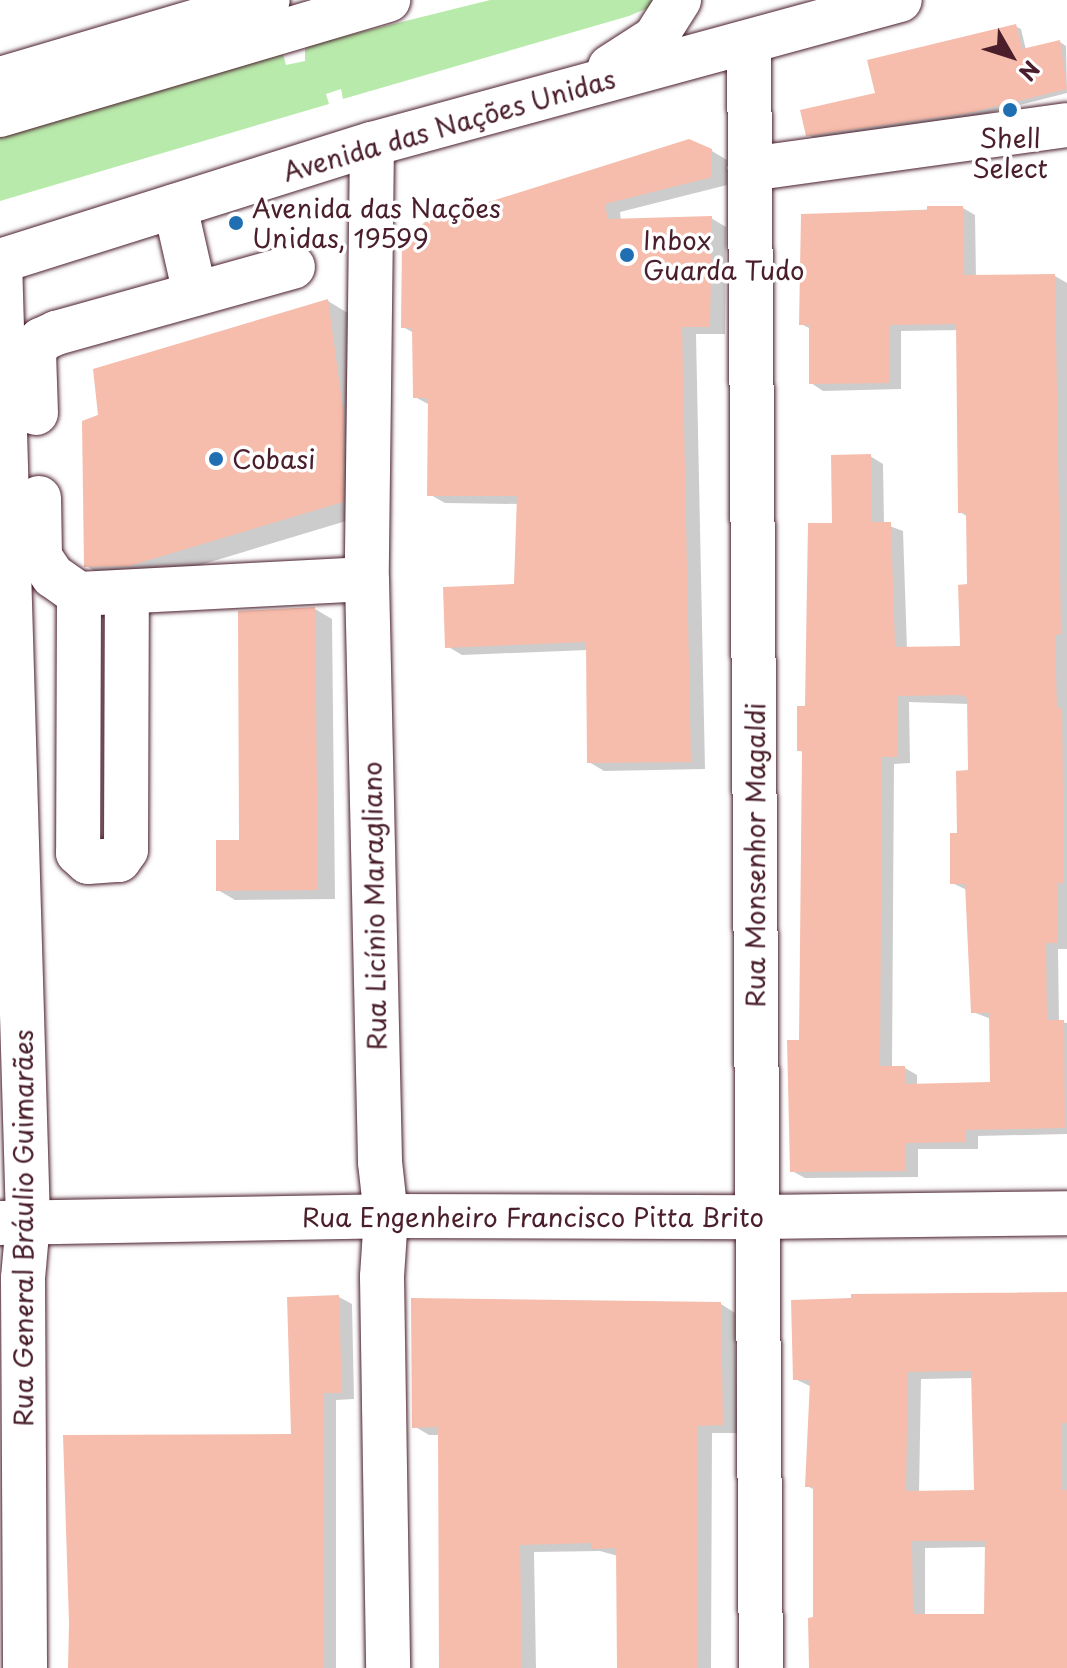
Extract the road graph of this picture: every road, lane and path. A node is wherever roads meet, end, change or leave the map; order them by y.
1 (268, 0) edge
2 (388, 0) edge
3 (679, 0) edge
4 (900, 0) edge
5 (749, 42) junction
6 (0, 79) edge
7 (581, 86) junction
8 (0, 115) edge
9 (1067, 125) edge
10 (372, 144) junction
11 (750, 169) junction
12 (175, 206) junction
13 (0, 260) edge
14 (293, 267) dead end
15 (195, 294) junction
16 (367, 579) junction
17 (127, 592) junction
18 (79, 594) junction
19 (1067, 1213) edge
20 (386, 1216) junction
21 (758, 1217) junction
22 (14, 1223) edge
23 (25, 1668) edge
24 (388, 1668) edge
25 (761, 1668) edge

1 - 6 main road
2 - 8 main road
3 - 7 main road
4 - 5 main road, Avenida das Nações Unidas
5 - 7 main road, Avenida das Nações Unidas
5 - 11 main road, Rua Monsenhor Magaldi
7 - 10 main road, Avenida das Nações Unidas
9 - 11 main road
10 - 12 main road, Avenida das Nações Unidas
10 - 16 main road, Rua Licínio Maragliano
11 - 21 main road, Rua Monsenhor Magaldi
12 - 13 main road, Avenida das Nações Unidas
12 - 15 main road
13 - 22 main road, Rua General Bráulio Guimarães
14 - 15 main road
15 - 18 main road
16 - 17 main road
16 - 20 main road, Rua Licínio Maragliano
17 - 18 main road
17 - 18 main road
19 - 21 main road, Rua Engenheiro Francisco Pitta Brito
20 - 21 main road, Rua Engenheiro Francisco Pitta Brito
20 - 22 main road, Rua Engenheiro Francisco Pitta Brito
20 - 24 main road, Rua Licínio Maragliano
21 - 25 main road, Rua Monsenhor Magaldi
22 - 23 main road, Rua General Bráulio Guimarães

